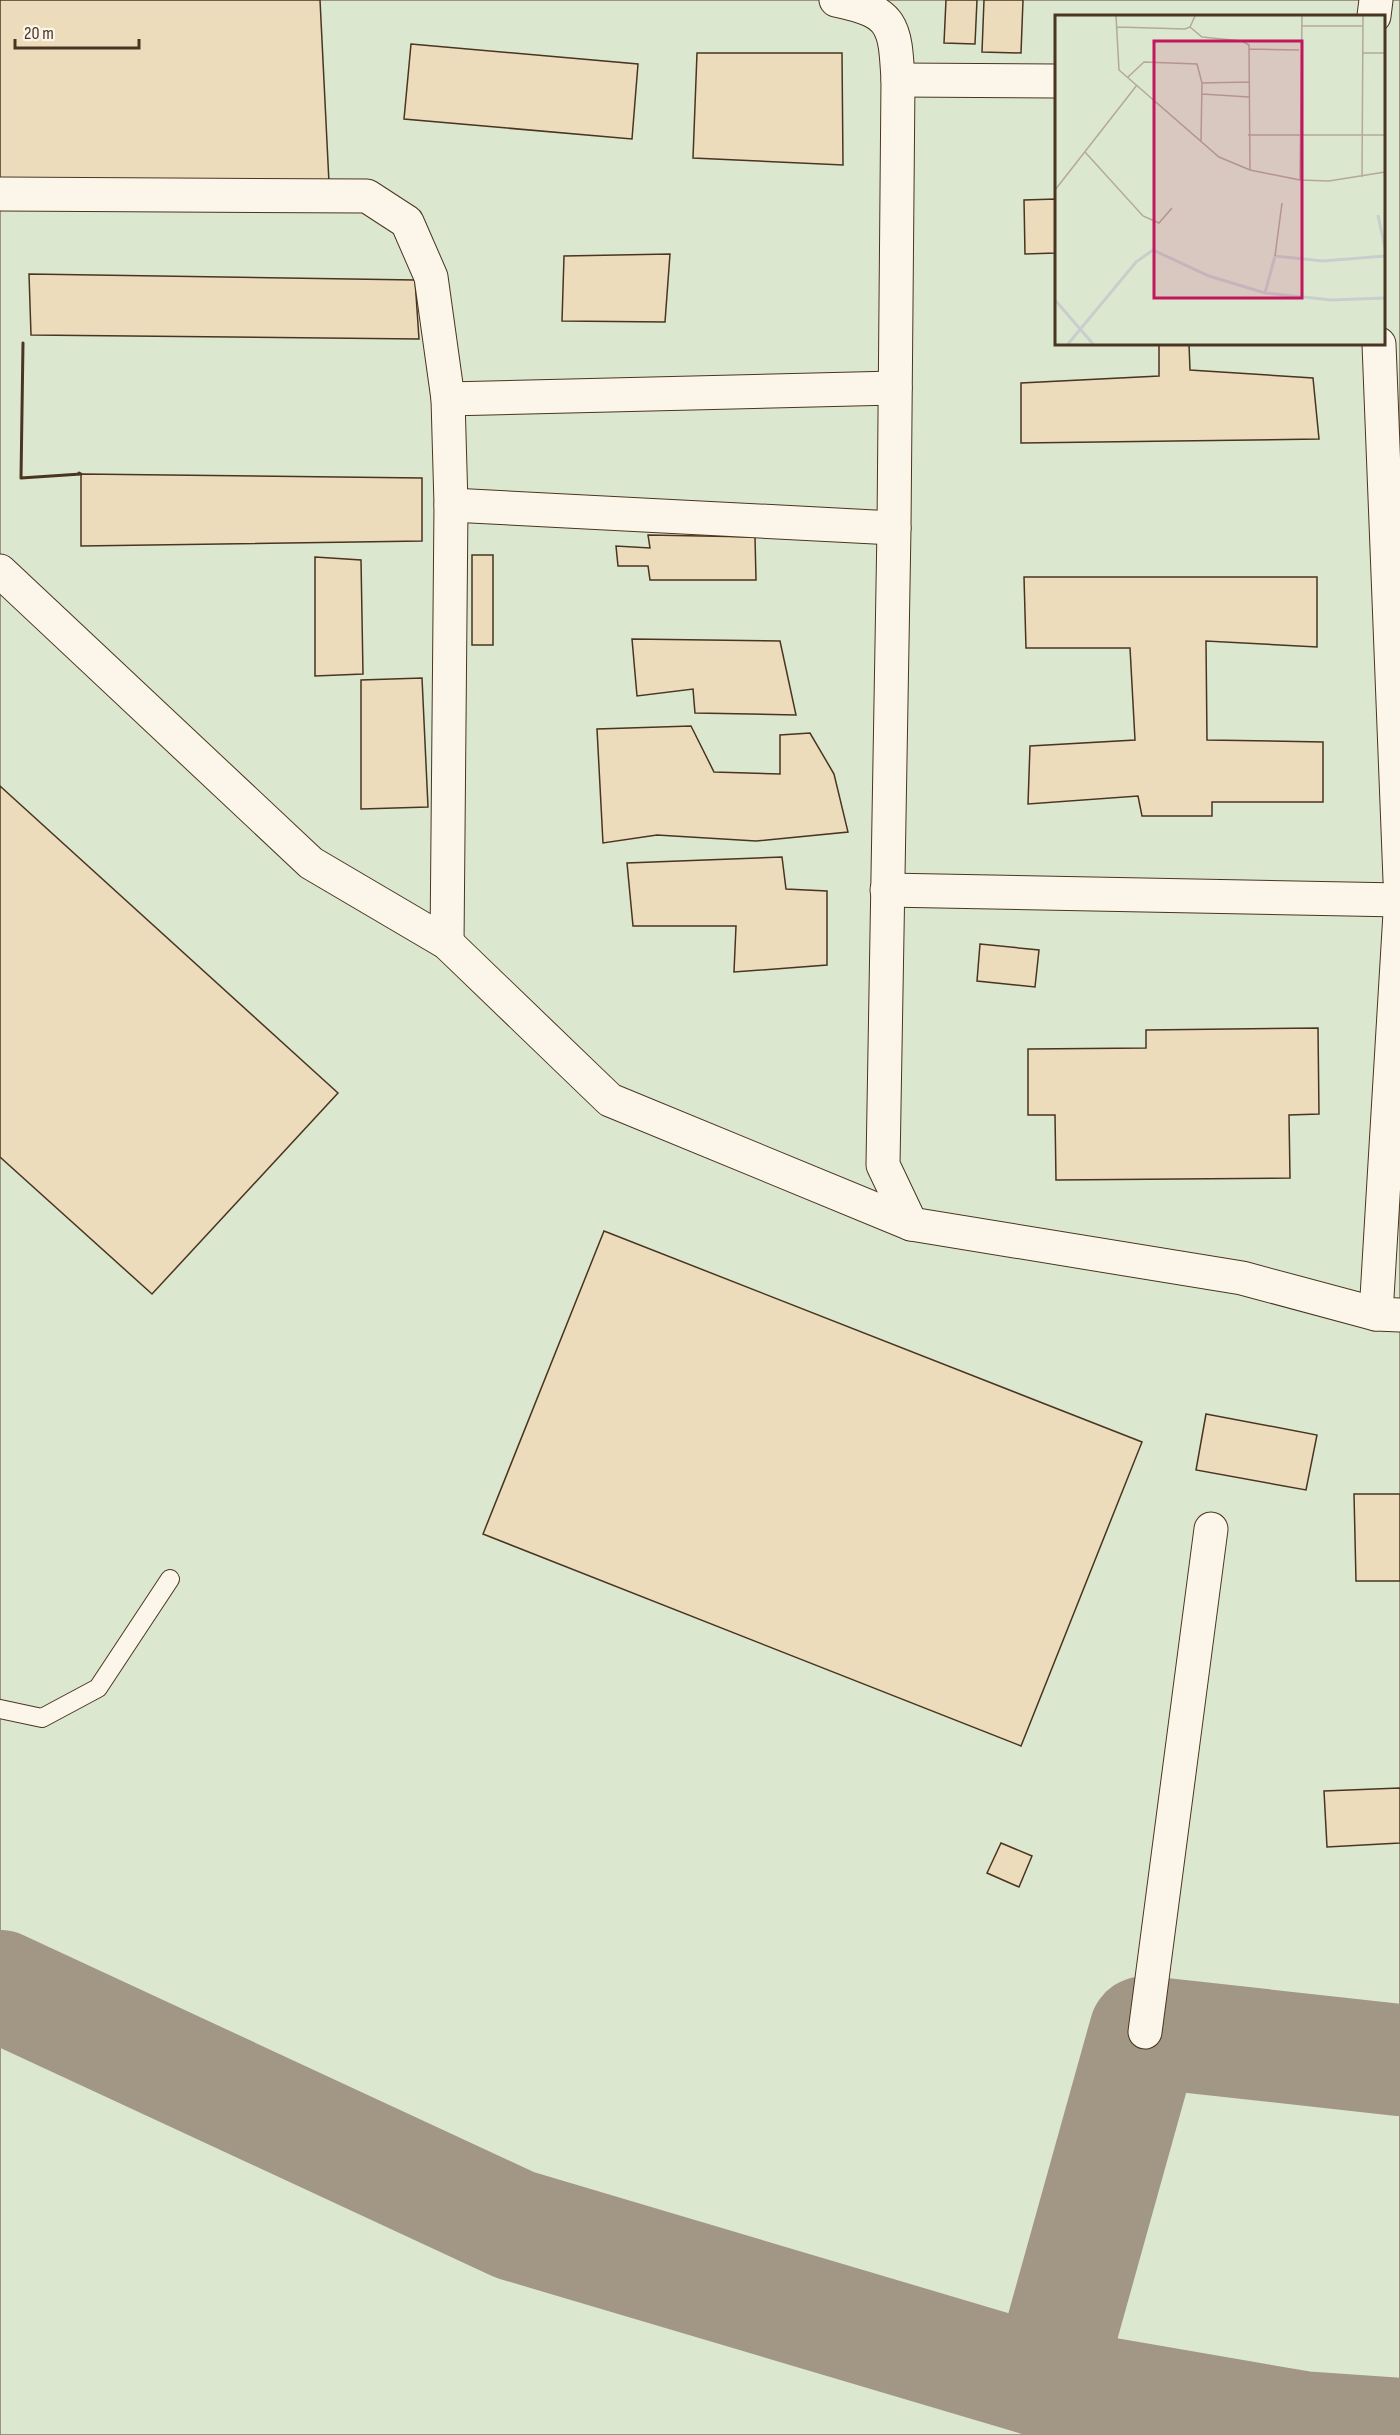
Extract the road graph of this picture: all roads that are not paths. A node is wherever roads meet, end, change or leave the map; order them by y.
1 (836, 0) edge
2 (1376, 0) edge
3 (1374, 15) edge
4 (898, 80) junction
5 (1055, 81) edge
6 (0, 194) edge
7 (1378, 345) edge
8 (895, 388) junction
9 (448, 399) junction
10 (451, 505) junction
11 (894, 528) junction
12 (0, 571) edge
13 (1400, 880) edge
14 (887, 890) junction
15 (1400, 900) edge
16 (1400, 913) edge
17 (447, 943) junction
18 (911, 1224) junction
19 (1388, 1315) edge
20 (1211, 1529) dead end
21 (170, 1579) dead end
22 (0, 1709) edge
23 (1145, 2032) dead end

1 - 4 street
2 - 3 street
4 - 5 street
4 - 8 street
6 - 9 street
7 - 13 street
8 - 9 street
8 - 11 street
9 - 10 street
10 - 11 street
10 - 17 street
11 - 14 street
12 - 17 street
14 - 15 street
14 - 18 street
16 - 19 street
17 - 18 street
18 - 19 street
20 - 23 street
21 - 22 lane

